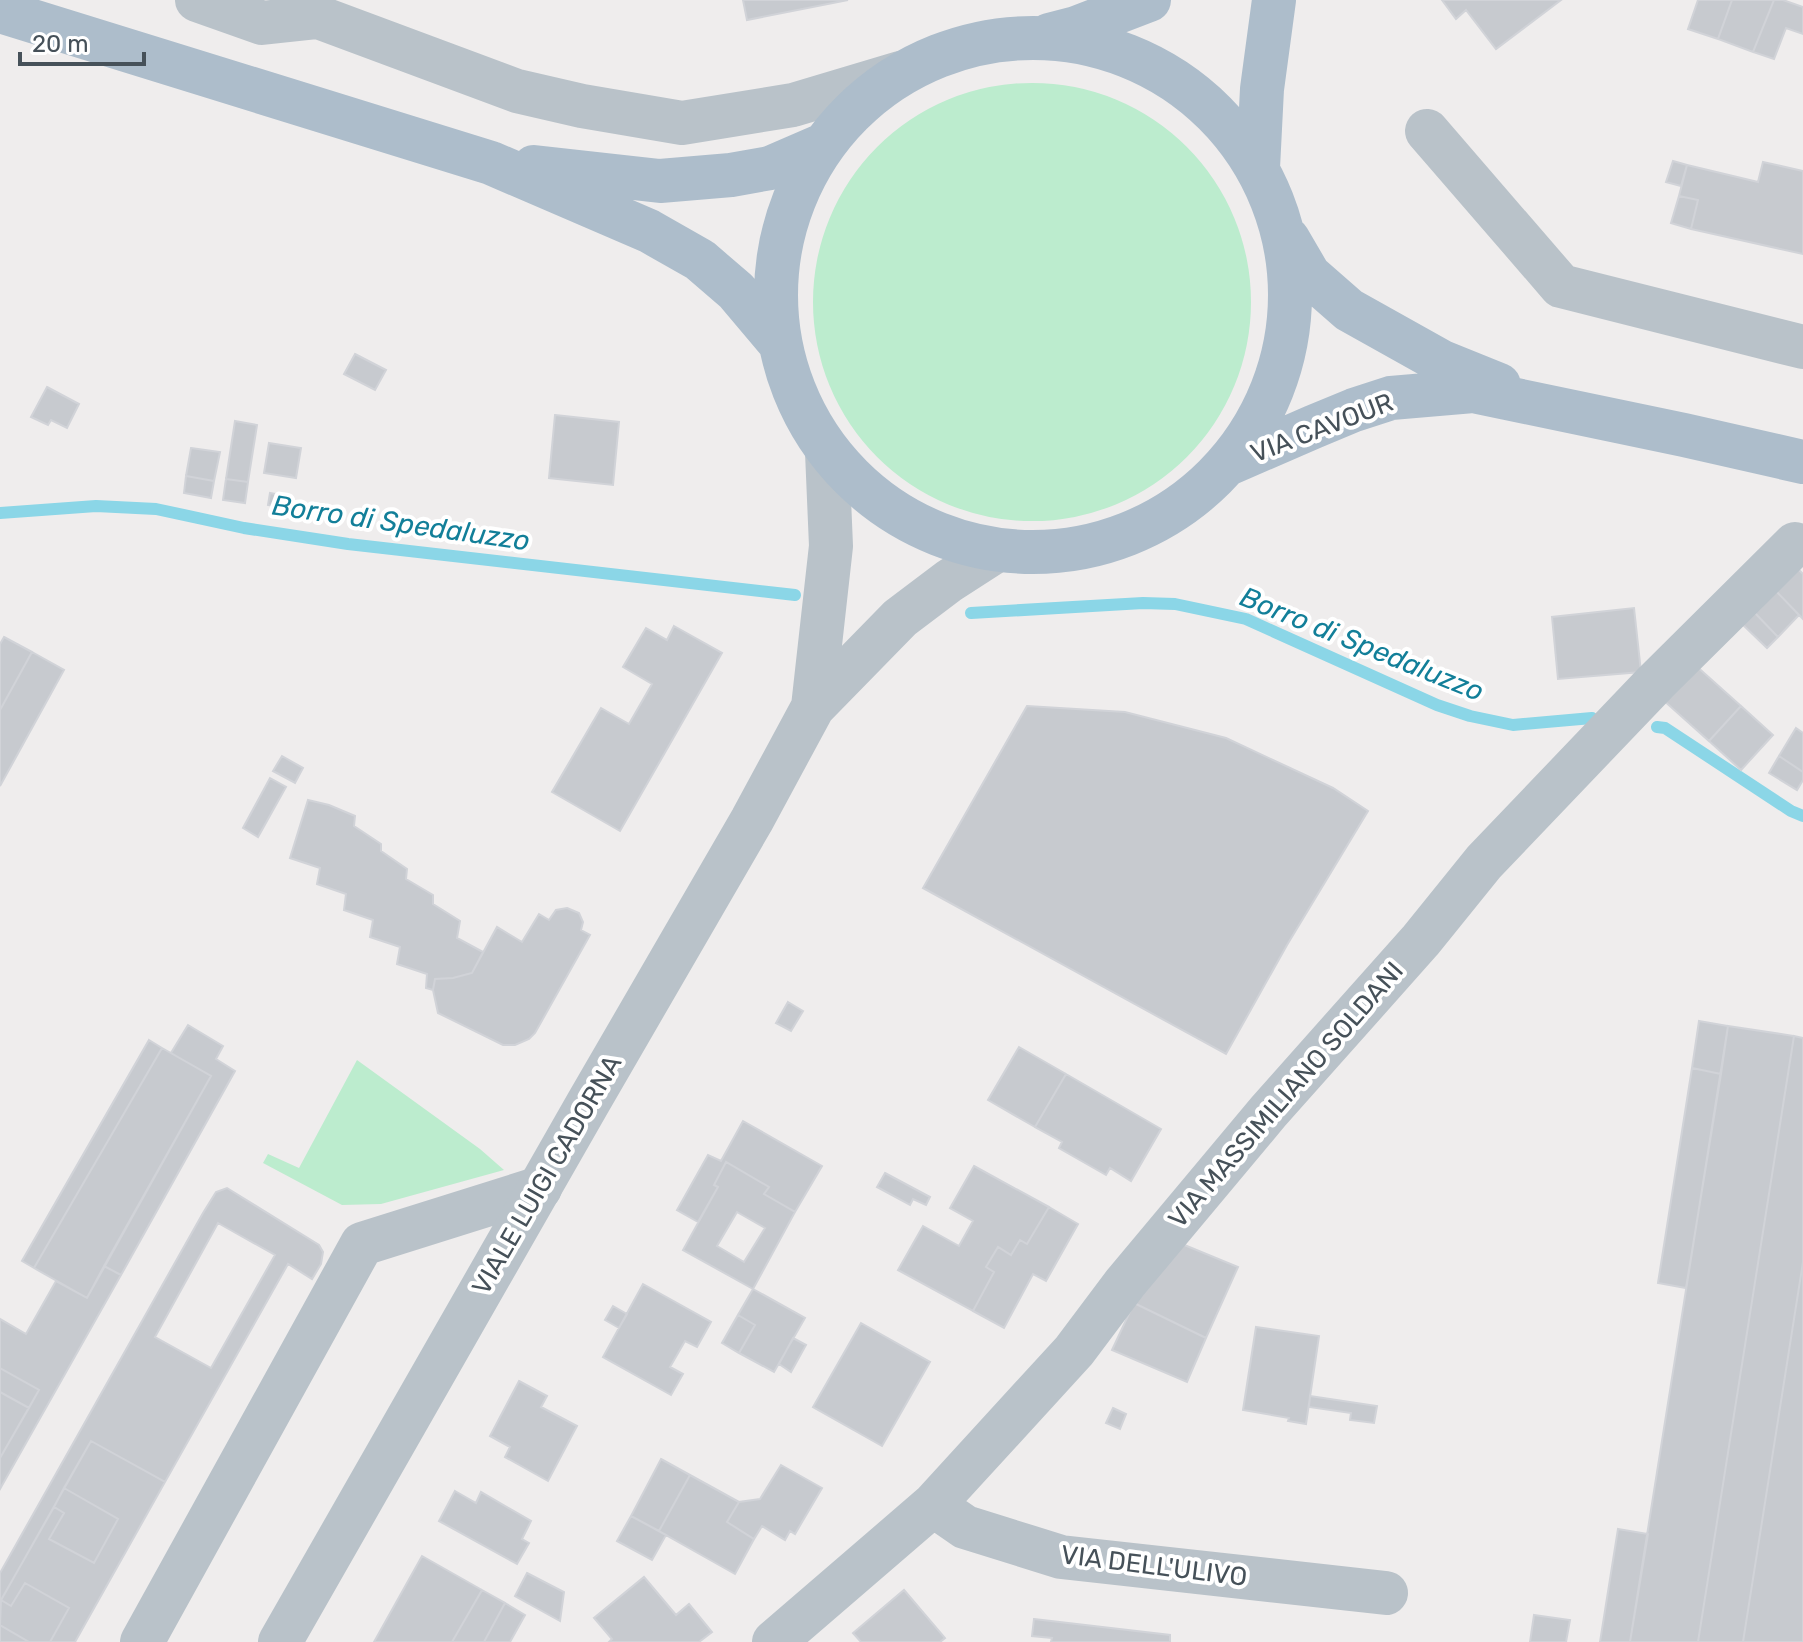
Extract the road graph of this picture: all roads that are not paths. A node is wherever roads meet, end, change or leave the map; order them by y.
1 (197, 0) edge
2 (1149, 0) edge
3 (1274, 0) edge
4 (0, 11) edge
5 (1046, 37) junction
6 (900, 73) junction
7 (1427, 131) dead end
8 (821, 146) junction
9 (491, 163) junction
10 (1258, 168) junction
11 (1283, 231) junction
12 (779, 342) junction
13 (1803, 347) edge
14 (1557, 409) junction
15 (827, 452) junction
16 (1803, 462) edge
17 (1230, 463) junction
18 (1795, 544) dead end
19 (994, 552) junction
20 (813, 707) junction
21 (540, 1188) junction
22 (933, 1505) junction
23 (1386, 1593) dead end
24 (142, 1642) edge
25 (280, 1642) edge
26 (774, 1642) edge

1 - 6 street
2 - 5 main road
3 - 10 main road
4 - 9 main road
5 - 6 main road
5 - 10 main road
6 - 8 main road
7 - 13 street
8 - 9 main road
8 - 12 main road
9 - 12 main road
10 - 11 main road
11 - 14 main road, VIA CAVOUR
11 - 17 main road
12 - 15 main road
14 - 16 main road, VIA CAVOUR
14 - 17 main road, VIA CAVOUR
15 - 19 main road
15 - 20 street, VIALE LUIGI CADORNA
17 - 19 main road
18 - 22 street, VIA MASSIMILIANO SOLDANI
19 - 20 street, VIALE LUIGI CADORNA
20 - 21 street, VIALE LUIGI CADORNA
21 - 24 street
21 - 25 street, VIALE LUIGI CADORNA
22 - 23 street, VIA DELL'ULIVO
22 - 26 street, VIA MASSIMILIANO SOLDANI

